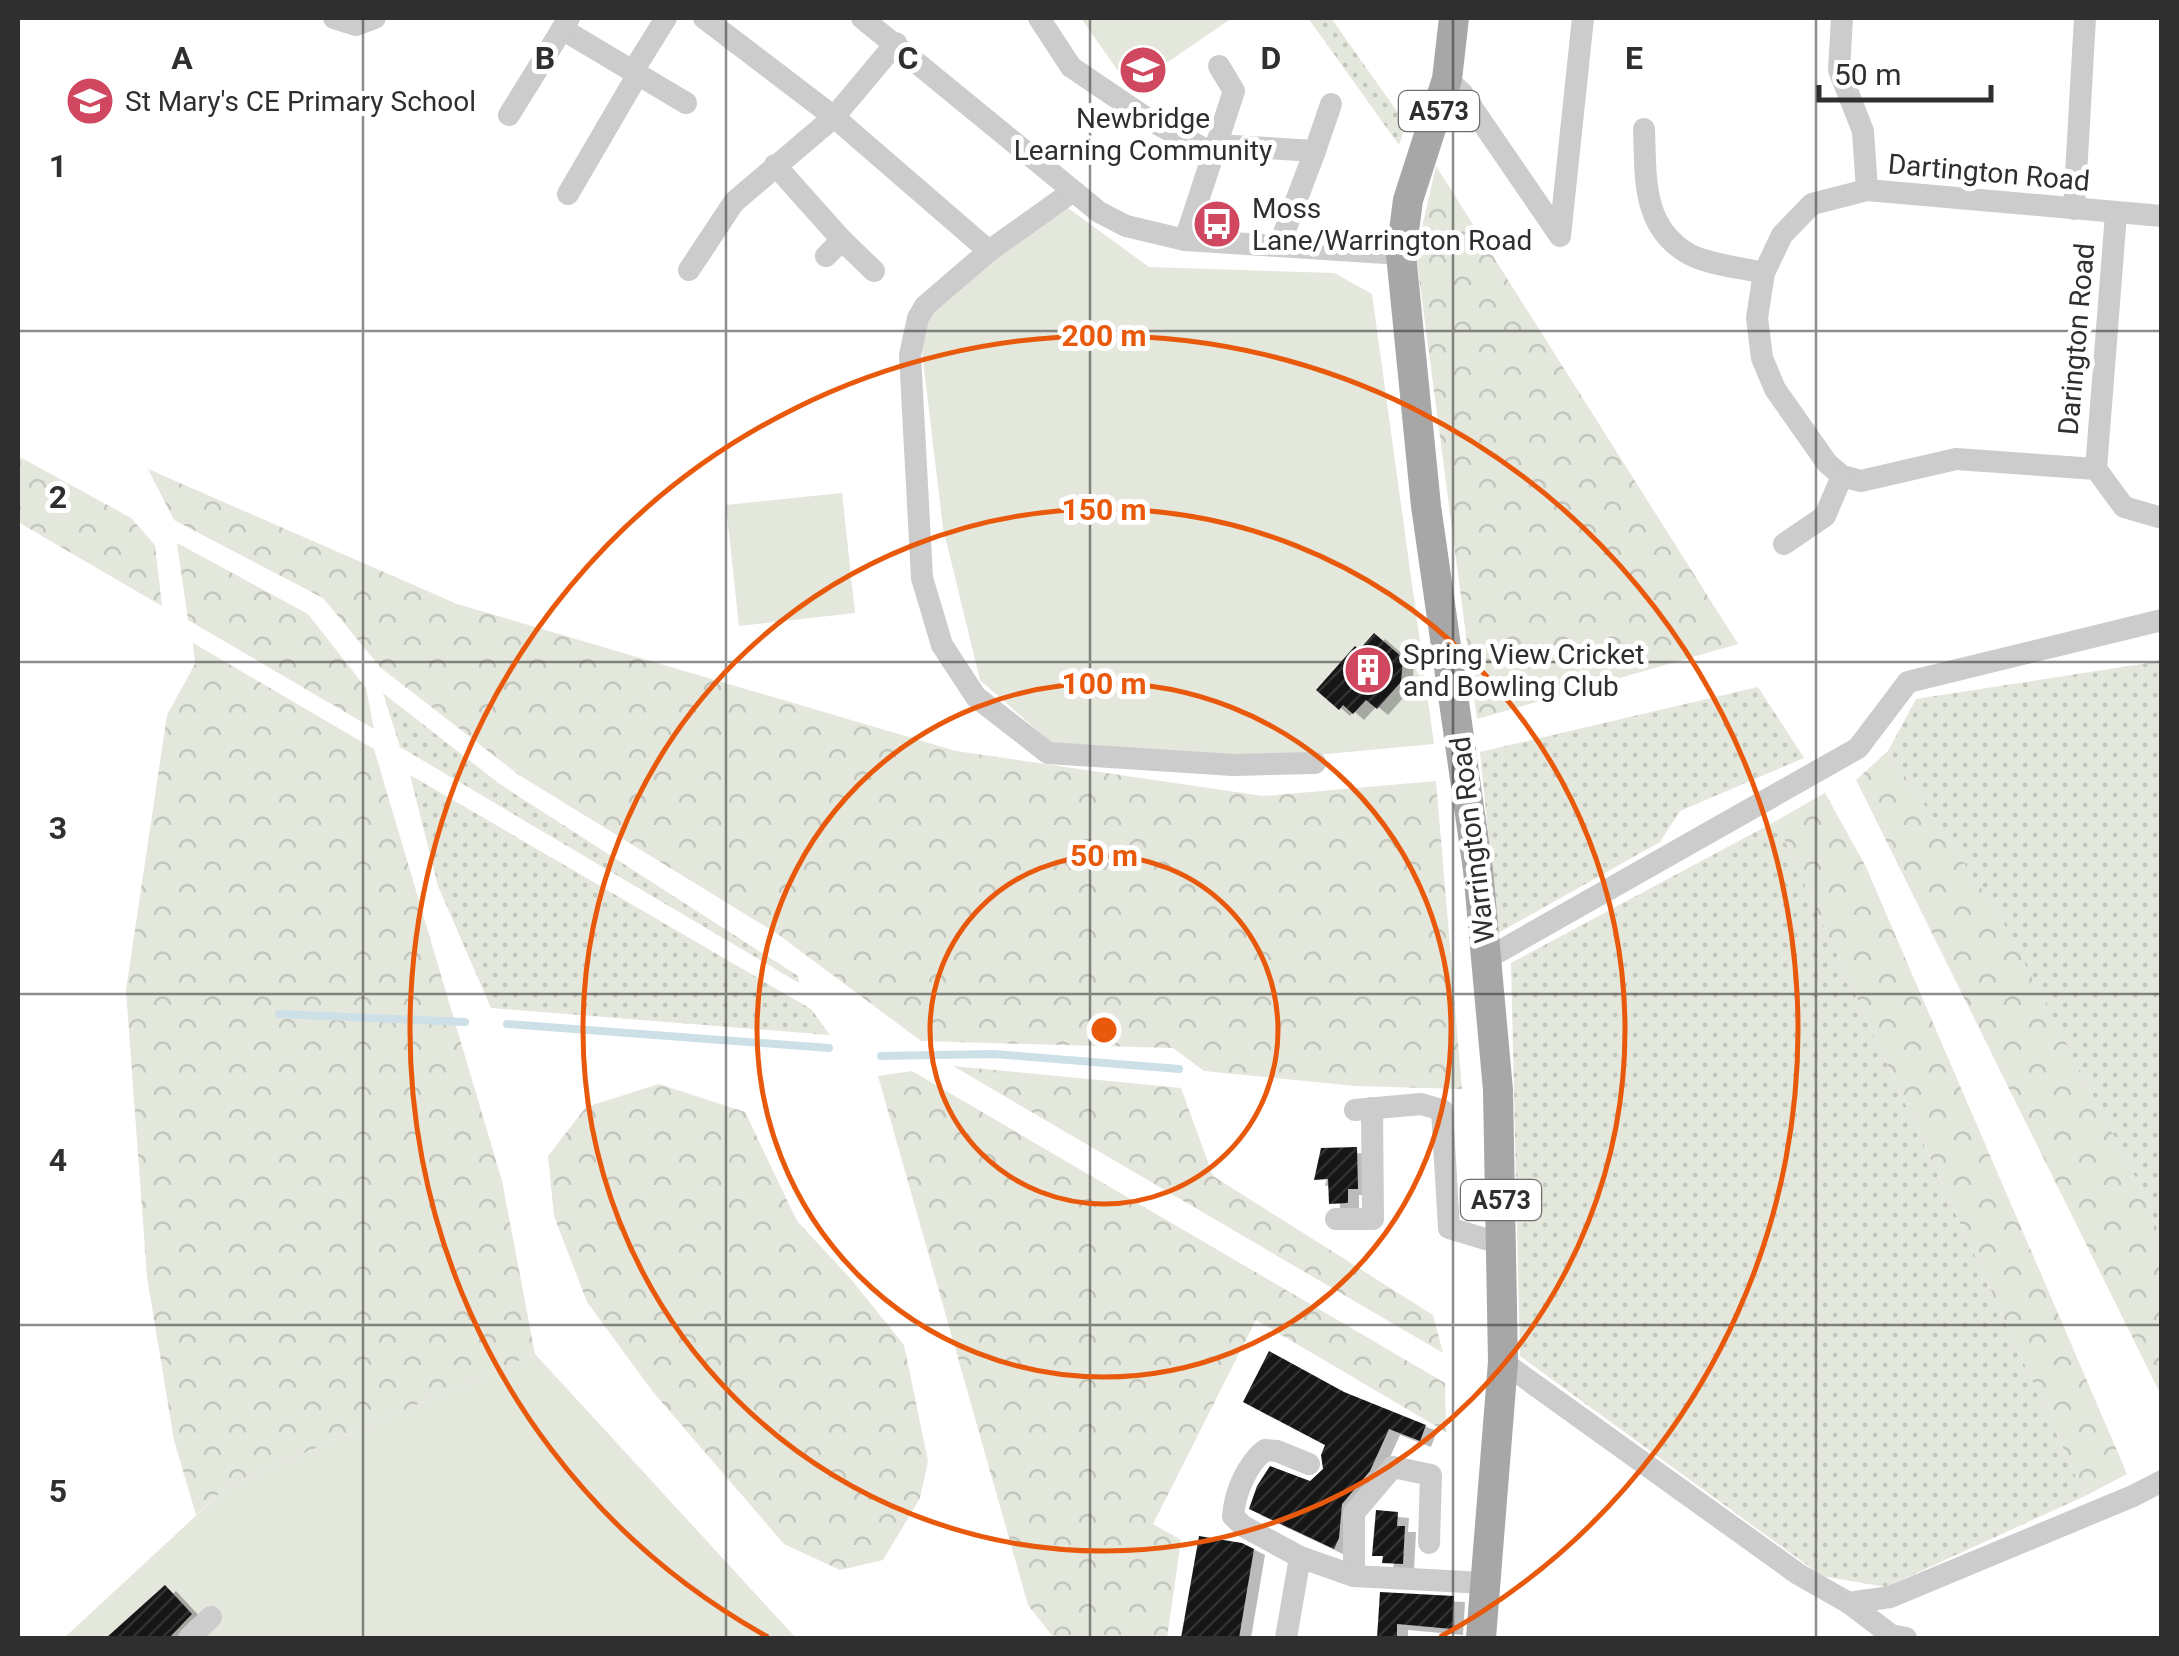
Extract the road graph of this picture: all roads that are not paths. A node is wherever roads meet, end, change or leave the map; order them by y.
1 (334, 18) edge
2 (375, 18) edge
3 (666, 18) edge
4 (704, 18) edge
5 (862, 18) edge
6 (1039, 18) edge
7 (1454, 18) edge
8 (1583, 18) edge
9 (1842, 18) edge
10 (2085, 18) edge
11 (566, 23) edge
12 (896, 43) junction
13 (1219, 66) dead end
14 (635, 72) junction
15 (1447, 79) junction
16 (686, 103) dead end
17 (1331, 104) dead end
18 (509, 115) dead end
19 (834, 117) junction
20 (1644, 129) dead end
21 (1216, 150) junction
22 (1316, 151) junction
23 (775, 165) junction
24 (1867, 190) junction
25 (1073, 191) junction
26 (568, 194) dead end
27 (2074, 208) junction
28 (2116, 214) junction
29 (2162, 216) edge
30 (1185, 240) junction
31 (1279, 246) junction
32 (988, 251) junction
33 (1401, 254) junction
34 (688, 270) dead end
35 (874, 271) dead end
36 (1764, 273) junction
37 (2096, 469) junction
38 (1842, 476) junction
39 (2162, 518) edge
40 (1784, 544) dead end
41 (2162, 620) edge
42 (1315, 763) dead end
43 (1486, 958) junction
44 (1336, 1219) dead end
45 (1502, 1244) junction
46 (1503, 1362) junction
47 (1308, 1464) dead end
48 (2162, 1481) edge
49 (1429, 1543) dead end
50 (1300, 1557) junction
51 (1354, 1576) junction
52 (1484, 1584) junction
53 (1849, 1603) junction
54 (212, 1617) dead end
55 (188, 1638) edge
56 (1286, 1638) edge
57 (1480, 1638) edge
58 (1906, 1638) edge

1 - 2 street
3 - 14 street
4 - 19 street
5 - 12 street
6 - 21 street
7 - 15 main road, A573
8 - 15 street
9 - 24 street
10 - 27 street
11 - 14 street
11 - 18 street
12 - 19 street
12 - 25 street
13 - 21 street
14 - 16 street
14 - 26 street
15 - 33 main road, Warrington Road / A573
17 - 22 street
19 - 23 street
19 - 32 street
20 - 36 street
21 - 22 street
21 - 30 street
22 - 31 street
23 - 34 street
23 - 35 street
24 - 27 street, Dartington Road
24 - 36 street, Dartington Road
25 - 30 street
25 - 32 street
27 - 28 street, Dartington Road
28 - 29 street, Dartington Road
28 - 37 street, Darington Road
30 - 31 street
31 - 33 street
32 - 42 street
33 - 43 main road, Warrington Road / A573
36 - 38 street, Dartington Road
37 - 38 street
37 - 39 street
38 - 40 street
41 - 43 street
43 - 45 main road, Warrington Road / A573
44 - 45 street
45 - 46 main road, Warrington Road / A573
46 - 52 main road, Warrington Road / A573
46 - 53 street
47 - 50 street
48 - 53 street
49 - 51 street
50 - 51 street
50 - 56 street
51 - 52 street
52 - 57 main road, Warrington Road / A573
53 - 58 street
54 - 55 street

